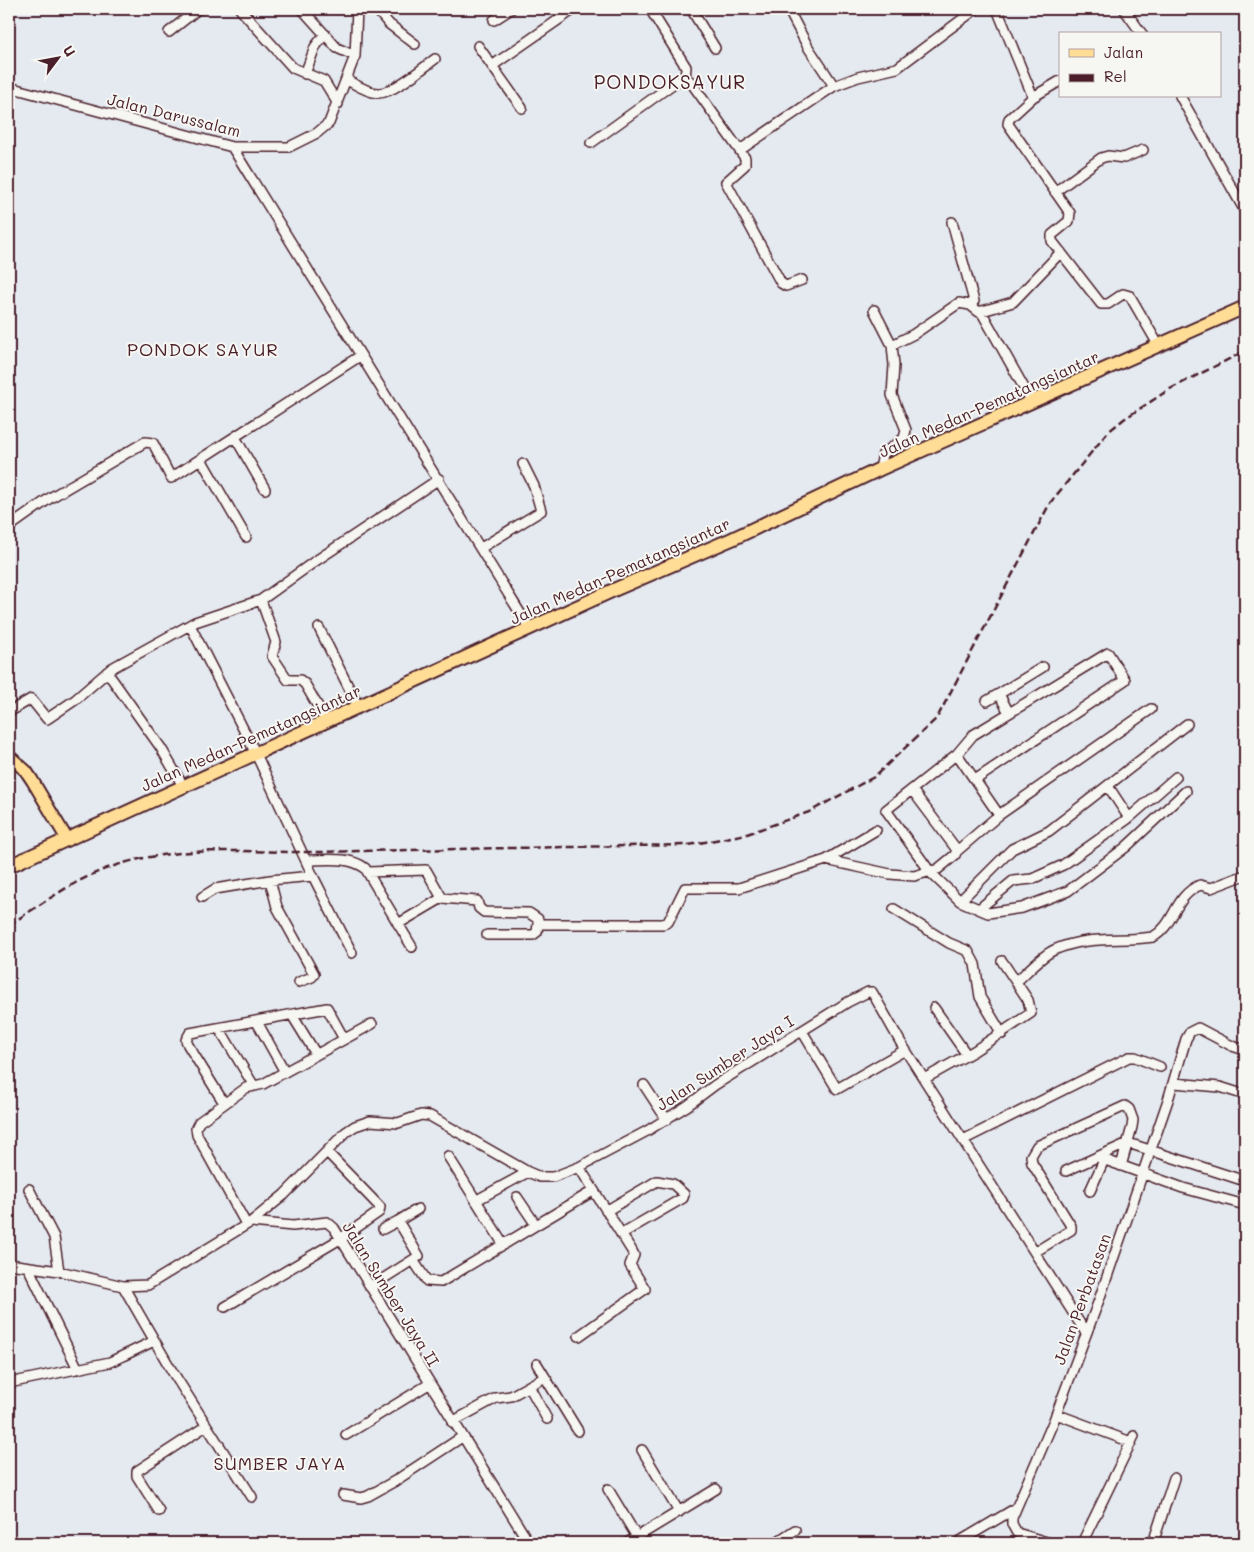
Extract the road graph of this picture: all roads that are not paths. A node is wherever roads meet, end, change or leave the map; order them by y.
1 (198, 9) edge
2 (240, 9) edge
3 (302, 9) edge
4 (357, 9) edge
5 (376, 9) edge
6 (510, 9) edge
7 (574, 9) edge
8 (650, 9) edge
9 (691, 9) edge
10 (788, 9) edge
11 (976, 9) edge
12 (997, 9) edge
13 (1124, 9) edge
14 (494, 20) dead end
15 (169, 32) dead end
16 (1138, 32) edge
17 (325, 34) junction
18 (415, 44) dead end
19 (478, 46) dead end
20 (715, 48) dead end
21 (355, 56) junction
22 (435, 59) dead end
23 (492, 66) junction
24 (306, 74) junction
25 (686, 79) junction
26 (348, 80) junction
27 (1059, 82) edge
28 (834, 86) junction
29 (9, 87) edge
30 (1032, 98) junction
31 (1181, 98) edge
32 (338, 104) junction
33 (522, 108) dead end
34 (591, 143) dead end
35 (232, 147) junction
36 (740, 150) junction
37 (1143, 150) dead end
38 (1055, 192) junction
39 (1245, 211) edge
40 (952, 222) dead end
41 (1061, 252) junction
42 (802, 280) dead end
43 (970, 304) junction
44 (1245, 307) edge
45 (874, 310) dead end
46 (981, 311) junction
47 (892, 345) junction
48 (1159, 346) junction
49 (360, 356) junction
50 (1032, 402) junction
51 (235, 437) junction
52 (201, 458) junction
53 (523, 464) dead end
54 (880, 469) junction
55 (439, 479) junction
56 (265, 490) dead end
57 (9, 527) edge
58 (246, 537) dead end
59 (481, 548) junction
60 (261, 600) junction
61 (190, 625) junction
62 (319, 628) dead end
63 (530, 629) junction
64 (1043, 667) dead end
65 (107, 672) junction
66 (999, 694) junction
67 (987, 701) dead end
68 (359, 708) junction
69 (1150, 709) dead end
70 (9, 712) edge
71 (1009, 713) junction
72 (327, 722) junction
73 (1187, 724) dead end
74 (256, 754) junction
75 (957, 754) junction
76 (9, 756) edge
77 (14, 766) edge
78 (1176, 778) dead end
79 (975, 780) junction
80 (183, 786) junction
81 (1108, 786) junction
82 (912, 790) junction
83 (1186, 791) dead end
84 (999, 814) junction
85 (1129, 818) junction
86 (876, 830) dead end
87 (67, 839) junction
88 (957, 851) junction
89 (306, 860) junction
90 (826, 860) junction
91 (9, 866) edge
92 (368, 872) junction
93 (931, 873) junction
94 (1245, 875) edge
95 (313, 876) junction
96 (270, 880) junction
97 (202, 897) dead end
98 (442, 898) junction
99 (960, 901) junction
100 (894, 909) dead end
101 (978, 909) junction
102 (398, 924) junction
103 (538, 924) junction
104 (487, 935) dead end
105 (412, 947) dead end
106 (352, 954) dead end
107 (1002, 961) dead end
108 (299, 982) dead end
109 (1016, 982) junction
110 (934, 1008) dead end
111 (292, 1015) junction
112 (257, 1022) junction
113 (372, 1024) dead end
114 (219, 1028) junction
115 (802, 1031) junction
116 (1002, 1034) junction
117 (344, 1039) junction
118 (905, 1050) junction
119 (1245, 1050) edge
120 (316, 1054) junction
121 (967, 1055) junction
122 (1160, 1067) dead end
123 (285, 1072) junction
124 (924, 1079) junction
125 (1174, 1083) junction
126 (644, 1085) dead end
127 (254, 1086) junction
128 (1239, 1093) dead end
129 (224, 1103) junction
130 (667, 1120) junction
131 (963, 1140) junction
132 (1128, 1143) junction
133 (1150, 1150) junction
134 (327, 1152) junction
135 (448, 1156) dead end
136 (1102, 1159) junction
137 (1122, 1166) junction
138 (579, 1167) junction
139 (1066, 1171) dead end
140 (528, 1172) junction
141 (1142, 1173) junction
142 (1245, 1181) edge
143 (29, 1189) dead end
144 (593, 1191) junction
145 (1090, 1191) dead end
146 (517, 1197) dead end
147 (477, 1200) junction
148 (1245, 1206) edge
149 (418, 1208) dead end
150 (606, 1211) junction
151 (398, 1221) junction
152 (248, 1223) junction
153 (536, 1225) junction
154 (383, 1229) dead end
155 (621, 1234) junction
156 (340, 1239) junction
157 (504, 1245) junction
158 (1035, 1252) junction
159 (414, 1260) junction
160 (9, 1264) edge
161 (28, 1267) junction
162 (59, 1271) junction
163 (123, 1286) junction
164 (370, 1287) junction
165 (225, 1307) dead end
166 (1086, 1333) junction
167 (579, 1336) dead end
168 (154, 1341) junction
169 (538, 1364) dead end
170 (78, 1369) junction
171 (545, 1377) junction
172 (9, 1384) edge
173 (429, 1384) junction
174 (529, 1386) junction
175 (1056, 1414) junction
176 (547, 1419) dead end
177 (452, 1422) junction
178 (206, 1426) junction
179 (578, 1432) dead end
180 (346, 1435) dead end
181 (462, 1437) junction
182 (642, 1450) dead end
183 (1174, 1478) dead end
184 (608, 1489) dead end
185 (716, 1489) dead end
186 (343, 1496) dead end
187 (252, 1497) dead end
188 (1016, 1508) junction
189 (159, 1511) dead end
190 (679, 1512) junction
191 (795, 1530) dead end
192 (637, 1537) junction
193 (530, 1543) edge
194 (627, 1543) edge
195 (775, 1543) edge
196 (957, 1543) edge
197 (1050, 1543) edge
198 (1082, 1543) edge
199 (1153, 1543) edge

1 - 15 street
2 - 24 street
3 - 17 street
4 - 21 street, Jalan Darussalam
5 - 18 street
6 - 14 street
7 - 23 street
8 - 25 street
9 - 20 street
10 - 28 street
11 - 28 street
12 - 30 street
13 - 16 street
17 - 21 street
17 - 24 street
19 - 23 street
21 - 26 street, Jalan Darussalam
22 - 26 street
23 - 33 street
24 - 32 street
25 - 34 street
25 - 36 street
26 - 32 street, Jalan Darussalam
27 - 30 street
28 - 36 street
29 - 35 street, Jalan Darussalam
30 - 38 street
31 - 39 street
32 - 35 street, Jalan Darussalam
35 - 49 street
36 - 42 street
37 - 38 street
38 - 41 street
40 - 43 street
41 - 46 street
41 - 48 street
43 - 46 street
43 - 47 street
44 - 48 highway, Jalan Medan-Pematangsiantar
45 - 47 street
46 - 50 street
47 - 54 street
48 - 50 highway, Jalan Medan-Pematangsiantar
49 - 51 street
49 - 55 street
50 - 54 highway, Jalan Medan-Pematangsiantar
51 - 52 street
51 - 56 street
52 - 57 street
52 - 58 street
53 - 59 street
54 - 63 highway, Jalan Medan-Pematangsiantar
55 - 59 street
55 - 60 street
59 - 63 street
60 - 61 street
60 - 72 street
61 - 65 street
61 - 74 street
62 - 68 street
63 - 68 highway, Jalan Medan-Pematangsiantar
64 - 66 street
65 - 70 street
65 - 80 street
66 - 67 street
66 - 71 street
68 - 72 highway, Jalan Medan-Pematangsiantar
69 - 84 street
71 - 75 street
71 - 79 street
72 - 74 highway, Jalan Medan-Pematangsiantar
73 - 81 street
74 - 80 highway, Jalan Medan-Pematangsiantar
74 - 89 street
75 - 79 street
75 - 82 street
76 - 77 main road
77 - 87 main road
78 - 85 street
79 - 84 street
80 - 87 highway, Jalan Medan-Pematangsiantar
81 - 85 street
81 - 99 street
82 - 88 street
82 - 93 street
83 - 101 street
84 - 88 street
85 - 101 street
86 - 90 street
87 - 91 highway, Jalan Medan-Pematangsiantar
88 - 93 street
89 - 92 street
89 - 95 street
90 - 93 street
90 - 103 street
92 - 98 street
92 - 102 street
93 - 99 street
94 - 109 street
95 - 96 street
95 - 106 street
96 - 97 street
96 - 108 street
98 - 102 street
98 - 103 street
99 - 101 street
100 - 116 street
102 - 105 street
103 - 104 street
107 - 109 street
109 - 116 street
110 - 121 street
111 - 112 street
111 - 117 street
111 - 120 street
112 - 114 street
112 - 123 street
113 - 117 street
114 - 127 street
114 - 129 street
115 - 118 street
115 - 118 street, Jalan Sumber Jaya I
115 - 130 street, Jalan Sumber Jaya I
116 - 121 street
117 - 120 street
118 - 124 street, Jalan Sumber Jaya I
119 - 125 street, Jalan Perbatasan
120 - 123 street
121 - 124 street
122 - 131 street
123 - 127 street
124 - 131 street, Jalan Sumber Jaya I
125 - 128 street
125 - 133 street, Jalan Perbatasan
126 - 130 street
127 - 129 street
129 - 152 street
130 - 138 street, Jalan Sumber Jaya I
131 - 158 street, Jalan Sumber Jaya I
132 - 133 street
132 - 136 street
132 - 137 street
132 - 158 street
133 - 141 street, Jalan Perbatasan
133 - 142 street
134 - 140 street, Jalan Sumber Jaya I
134 - 152 street, Jalan Sumber Jaya I
134 - 156 street
135 - 147 street
136 - 137 street
136 - 139 street
136 - 145 street
137 - 141 street
138 - 140 street, Jalan Sumber Jaya I
138 - 144 street
140 - 147 street
141 - 148 street
141 - 166 street, Jalan Perbatasan
143 - 162 street
144 - 150 street
144 - 153 street
146 - 153 street
147 - 157 street
149 - 151 street
150 - 155 street
150 - 155 street
151 - 154 street
151 - 159 street
152 - 156 street, Jalan Sumber Jaya II
152 - 163 street
153 - 157 street
155 - 167 street
156 - 164 street, Jalan Sumber Jaya II
156 - 165 street
157 - 159 street
158 - 166 street, Jalan Sumber Jaya I
159 - 164 street
160 - 161 street
161 - 162 street
161 - 170 street
162 - 163 street
163 - 168 street
164 - 173 street, Jalan Sumber Jaya II
166 - 175 street, Jalan Perbatasan
168 - 170 street
168 - 178 street
169 - 171 street
170 - 172 street
171 - 174 street
171 - 179 street
173 - 177 street, Jalan Sumber Jaya II
173 - 180 street
174 - 176 street
174 - 177 street
175 - 188 street, Jalan Perbatasan
175 - 198 street
177 - 181 street, Jalan Sumber Jaya II
178 - 187 street
178 - 189 street
181 - 186 street
181 - 193 street, Jalan Sumber Jaya II
182 - 190 street
183 - 199 street
184 - 192 street
185 - 190 street
188 - 196 street
188 - 197 street, Jalan Perbatasan
190 - 192 street
191 - 195 street
192 - 194 street

